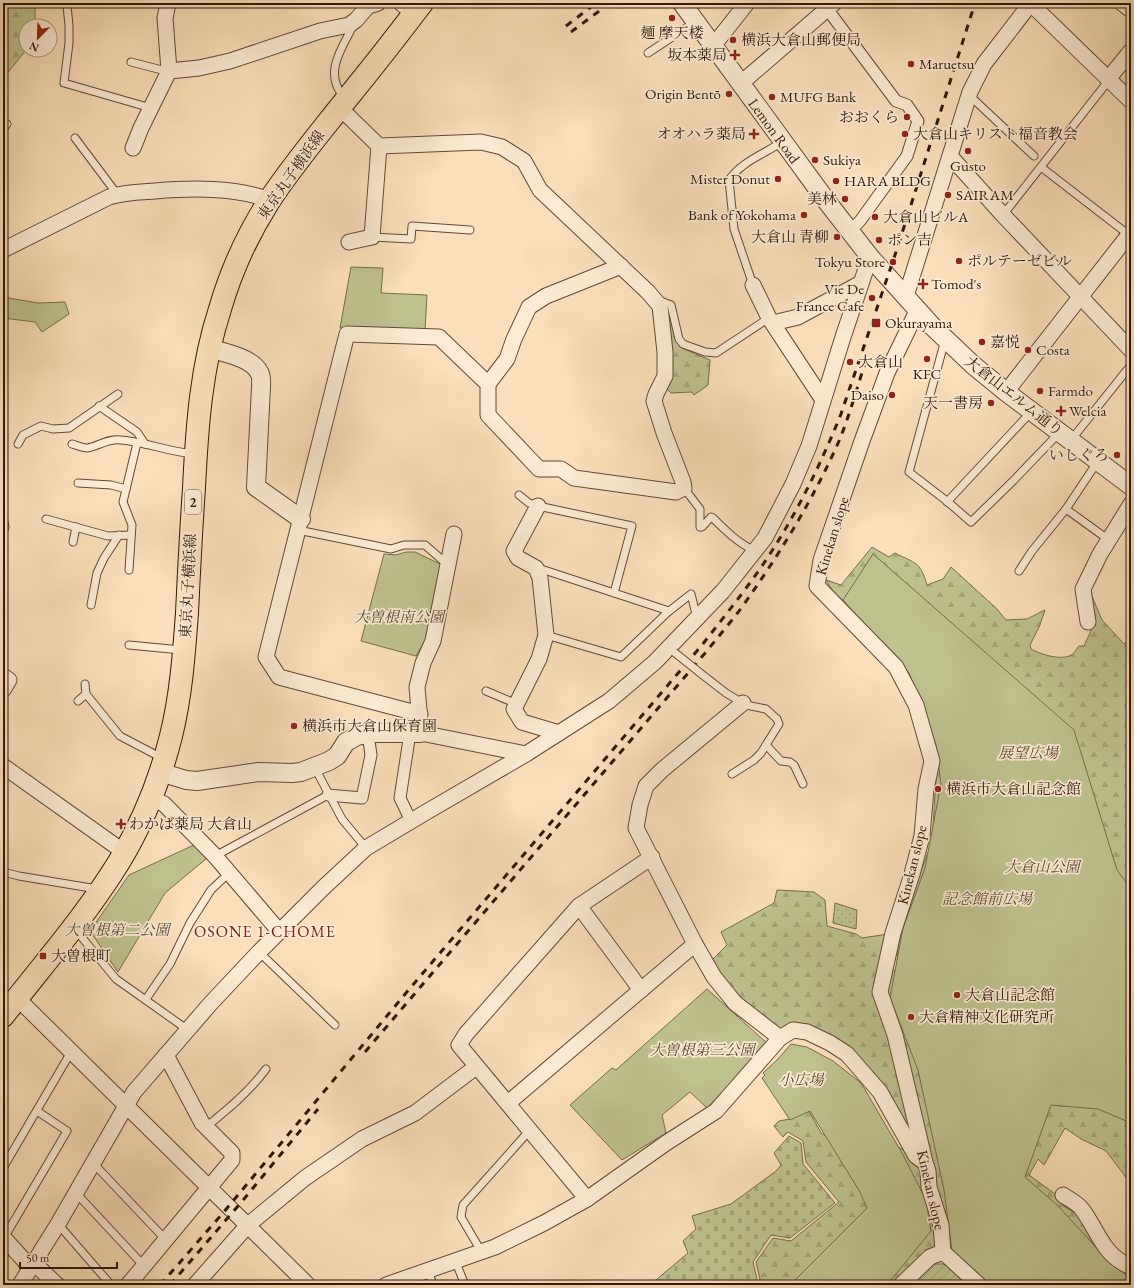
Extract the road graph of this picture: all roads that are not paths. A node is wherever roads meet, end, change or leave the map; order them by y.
1 (168, 3) edge
2 (378, 3) edge
3 (682, 3) edge
4 (747, 3) edge
5 (1030, 3) edge
6 (1122, 3) edge
7 (67, 5) dead end
8 (413, 6) edge
9 (831, 6) edge
10 (1131, 10) edge
11 (356, 20) junction
12 (695, 22) junction
13 (713, 46) junction
14 (1131, 51) edge
15 (648, 53) dead end
16 (131, 62) dead end
17 (170, 71) junction
18 (1109, 80) junction
19 (740, 84) junction
20 (969, 95) junction
21 (1131, 101) edge
22 (343, 104) junction
23 (151, 108) junction
24 (74, 138) dead end
25 (782, 142) junction
26 (380, 146) junction
27 (133, 148) dead end
28 (950, 156) junction
29 (1034, 156) dead end
30 (1041, 167) junction
31 (117, 194) junction
32 (270, 200) junction
33 (1003, 215) junction
34 (470, 230) dead end
35 (850, 231) junction
36 (1130, 233) edge
37 (372, 237) junction
38 (349, 242) dead end
39 (3, 250) edge
40 (870, 257) junction
41 (621, 266) junction
42 (861, 283) junction
43 (753, 285) joint
44 (1080, 297) junction
45 (654, 299) junction
46 (912, 302) junction
47 (771, 321) junction
48 (945, 339) junction
49 (209, 348) junction
50 (1131, 350) edge
51 (1131, 365) edge
52 (488, 384) junction
53 (1006, 392) junction
54 (118, 394) dead end
55 (823, 400) junction
56 (99, 406) junction
57 (1032, 411) junction
58 (1065, 436) junction
59 (141, 443) junction
60 (18, 444) dead end
61 (72, 444) dead end
62 (195, 454) junction
63 (1098, 461) junction
64 (78, 483) dead end
65 (1131, 486) edge
66 (684, 488) junction
67 (126, 489) junction
68 (519, 495) dead end
69 (947, 502) junction
70 (1131, 504) edge
71 (538, 506) junction
72 (1066, 509) junction
73 (3, 518) edge
74 (46, 519) dead end
75 (299, 524) junction
76 (76, 527) junction
77 (3, 532) edge
78 (131, 534) junction
79 (454, 534) dead end
80 (119, 535) junction
81 (1109, 540) junction
82 (73, 542) dead end
83 (755, 551) junction
84 (448, 566) junction
85 (536, 568) junction
86 (129, 570) dead end
87 (1019, 571) dead end
88 (614, 593) junction
89 (91, 605) dead end
90 (669, 611) junction
91 (697, 618) junction
92 (1088, 622) dead end
93 (546, 635) junction
94 (129, 645) dead end
95 (184, 650) junction
96 (672, 650) junction
97 (3, 676) edge
98 (85, 684) dead end
99 (3, 690) edge
100 (486, 691) dead end
101 (86, 694) junction
102 (78, 701) dead end
103 (743, 703) junction
104 (517, 704) junction
105 (420, 714) junction
106 (416, 733) junction
107 (559, 733) junction
108 (368, 734) junction
109 (766, 745) junction
110 (526, 754) junction
111 (3, 766) edge
112 (162, 766) junction
113 (314, 767) junction
114 (732, 774) dead end
115 (803, 784) dead end
116 (328, 795) junction
117 (150, 796) junction
118 (411, 821) junction
119 (366, 848) junction
120 (124, 852) junction
121 (214, 856) junction
122 (652, 857) junction
123 (3, 872) edge
124 (229, 873) junction
125 (101, 890) junction
126 (579, 906) junction
127 (73, 927) junction
128 (279, 931) junction
129 (695, 944) junction
130 (259, 952) junction
131 (641, 990) junction
132 (17, 998) junction
133 (146, 999) junction
134 (3, 1016) edge
135 (335, 1025) dead end
136 (188, 1030) junction
137 (780, 1038) junction
138 (71, 1052) junction
139 (166, 1055) junction
140 (476, 1066) junction
141 (266, 1069) dead end
142 (508, 1103) junction
143 (126, 1105) junction
144 (37, 1111) junction
145 (206, 1127) junction
146 (530, 1130) junction
147 (924, 1162) junction
148 (93, 1164) junction
149 (3, 1168) edge
150 (208, 1187) junction
151 (76, 1193) junction
152 (1063, 1195) dead end
153 (587, 1199) junction
154 (58, 1224) junction
155 (248, 1225) junction
156 (3, 1238) edge
157 (166, 1240) junction
158 (480, 1251) junction
159 (942, 1252) junction
160 (455, 1260) junction
161 (33, 1265) junction
162 (144, 1266) junction
163 (1131, 1267) edge
164 (428, 1270) junction
165 (394, 1284) edge
166 (20, 1285) edge
167 (56, 1285) edge
168 (111, 1285) edge
169 (128, 1285) edge
170 (195, 1285) edge
171 (308, 1285) edge
172 (433, 1285) edge
173 (465, 1285) edge
174 (901, 1285) edge
175 (979, 1285) edge

1 - 17 street
2 - 11 street
3 - 12 street, Lemon Road
4 - 13 street
5 - 18 street
5 - 20 street
6 - 10 street
7 - 23 lane
8 - 22 main road, 東京丸子横浜線 / 2
9 - 19 street
9 - 35 street
11 - 17 street
11 - 22 lane
12 - 13 street, Lemon Road
12 - 15 lane
13 - 19 street, Lemon Road
14 - 18 street
16 - 17 lane
17 - 23 street
18 - 21 street
18 - 30 lane
19 - 25 street, Lemon Road
20 - 28 street
20 - 29 lane
22 - 26 street
22 - 32 main road, 東京丸子横浜線 / 2
23 - 27 street
24 - 31 lane
25 - 35 street, Lemon Road
25 - 43 lane
26 - 37 street
26 - 41 street
28 - 33 street
28 - 46 street
30 - 33 lane
30 - 36 lane
31 - 32 street
31 - 39 street
32 - 49 main road, 東京丸子横浜線 / 2
33 - 44 street
34 - 37 lane
35 - 40 street, Lemon Road
36 - 44 street
37 - 38 street
40 - 42 street
40 - 46 street, Lemon Road
41 - 45 street
41 - 52 street
42 - 47 street
42 - 55 street
43 - 47 street
44 - 50 street
44 - 53 street
45 - 47 lane
45 - 66 street
46 - 48 street, 大倉山エルム通り
46 - 147 street, Kinekan slope
47 - 55 street
48 - 53 street, 大倉山エルム通り
48 - 69 lane
49 - 62 main road, 東京丸子横浜線 / 2
49 - 75 street
51 - 58 lane
52 - 66 street
52 - 75 street
53 - 57 street, 大倉山エルム通り
54 - 56 lane
55 - 83 street
56 - 59 lane
56 - 60 lane
57 - 58 street, 大倉山エルム通り
57 - 69 lane
58 - 63 street, 大倉山エルム通り
58 - 69 lane
59 - 61 lane
59 - 62 lane
59 - 67 lane
62 - 95 main road, 東京丸子横浜線 / 2
63 - 65 street, 大倉山エルム通り
63 - 72 lane
64 - 67 lane
66 - 83 lane
67 - 78 lane
68 - 71 lane
70 - 81 street
71 - 85 street
71 - 88 lane
72 - 81 lane
72 - 87 lane
73 - 77 lane
74 - 76 lane
75 - 84 lane
75 - 105 street
76 - 80 lane
76 - 82 lane
78 - 80 lane
78 - 86 lane
79 - 84 street
80 - 89 lane
81 - 92 street
83 - 91 street
84 - 105 street
85 - 88 lane
85 - 93 street
88 - 90 lane
90 - 91 lane
90 - 93 lane
91 - 96 street
93 - 104 street
94 - 95 lane
95 - 112 main road, 東京丸子横浜線 / 2
96 - 103 lane, bridge
96 - 107 street
97 - 99 street
98 - 101 lane
100 - 104 lane
101 - 102 lane
101 - 112 lane
103 - 109 lane
103 - 122 street
104 - 107 street
105 - 106 street
106 - 108 street
106 - 110 street
106 - 118 street
107 - 110 street
108 - 113 street
108 - 116 street
109 - 114 lane
109 - 115 lane
110 - 118 street
111 - 120 street
112 - 113 street
112 - 117 main road, 東京丸子横浜線 / 2
113 - 116 lane
116 - 119 lane
116 - 121 lane
117 - 120 main road, 東京丸子横浜線 / 2
117 - 121 street
118 - 119 street
119 - 128 street
120 - 125 main road, 東京丸子横浜線 / 2
121 - 124 street
122 - 126 street
122 - 129 street
123 - 125 lane
124 - 128 street
124 - 133 lane
125 - 127 main road, 東京丸子横浜線 / 2
126 - 131 street
126 - 140 street
127 - 132 main road, 東京丸子横浜線 / 2
127 - 133 lane
128 - 130 street
129 - 131 street
129 - 137 street
130 - 135 lane
130 - 136 street
131 - 142 street
132 - 134 main road, 東京丸子横浜線 / 2
132 - 138 street
133 - 136 lane
136 - 139 street
137 - 147 street
137 - 153 street
138 - 143 street
138 - 144 lane
139 - 143 street
139 - 145 street
140 - 142 street
140 - 155 street
141 - 145 lane
142 - 146 street
143 - 148 street
143 - 150 street
144 - 149 lane
144 - 156 lane
145 - 150 street
146 - 153 street
146 - 158 lane
147 - 159 street, Kinekan slope
148 - 151 street
148 - 157 lane
150 - 155 street
150 - 157 street
151 - 154 street
151 - 162 lane
152 - 163 street
153 - 158 street
154 - 161 street
154 - 168 lane
155 - 170 street
155 - 171 street
156 - 161 street
157 - 162 street
158 - 160 street
159 - 174 street
159 - 175 street
160 - 164 street
160 - 173 lane
161 - 166 street
161 - 167 street
162 - 169 street
164 - 165 street
164 - 172 lane

